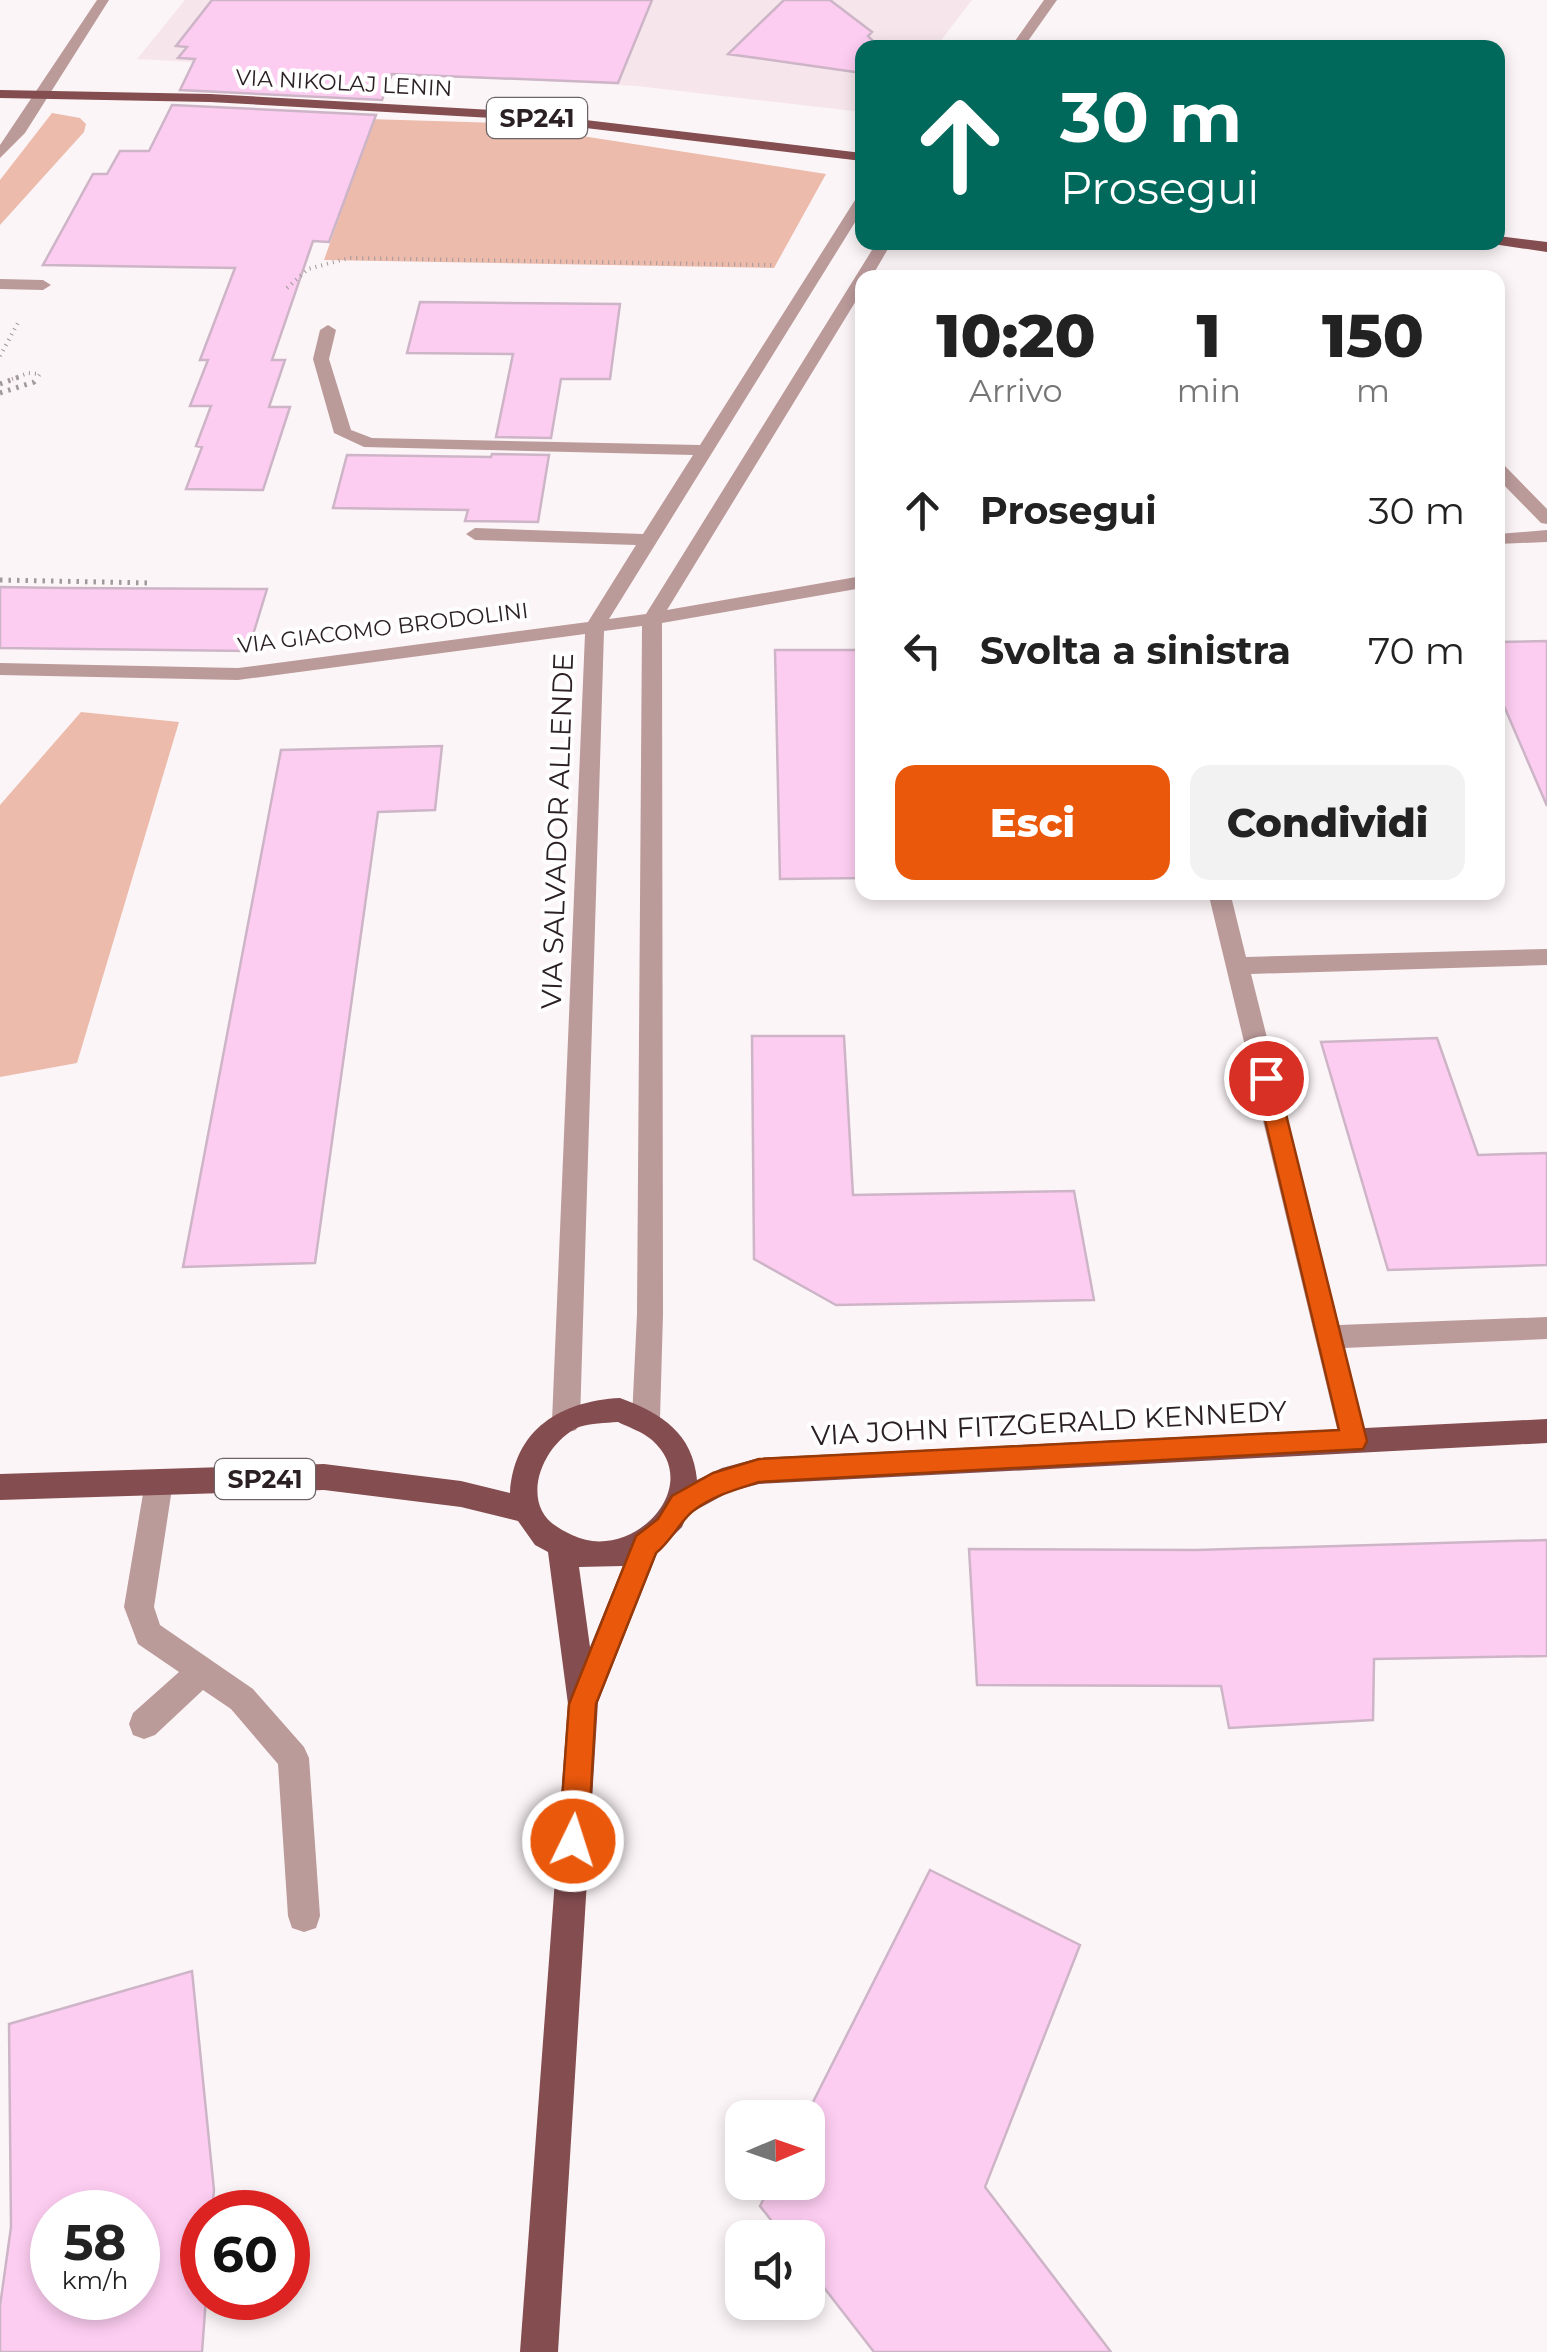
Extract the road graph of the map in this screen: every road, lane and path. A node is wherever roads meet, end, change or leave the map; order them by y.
1 (103, 0) edge
2 (1051, 0) edge
3 (1022, 40) edge
4 (0, 94) edge
5 (0, 154) edge
6 (855, 156) edge
7 (855, 211) edge
8 (1505, 242) edge
9 (1547, 247) edge
10 (821, 266) junction
11 (0, 284) edge
12 (43, 285) dead end
13 (287, 288) dead end
14 (855, 291) edge
15 (328, 330) dead end
16 (0, 384) edge
17 (0, 394) edge
18 (704, 450) junction
19 (1505, 475) edge
20 (1547, 519) edge
21 (475, 534) dead end
22 (1547, 536) edge
23 (1505, 539) edge
24 (648, 540) junction
25 (0, 580) edge
26 (855, 583) edge
27 (150, 584) dead end
28 (652, 620) junction
29 (595, 626) junction
30 (0, 670) edge
31 (1221, 900) edge
32 (1547, 957) edge
33 (1239, 966) junction
34 (1547, 1328) edge
35 (1329, 1337) junction
36 (646, 1418) junction
37 (566, 1421) junction
38 (1547, 1431) edge
39 (1354, 1441) junction
40 (159, 1482) junction
41 (0, 1487) edge
42 (682, 1504) junction
43 (527, 1510) junction
44 (646, 1545) junction
45 (562, 1548) junction
46 (202, 1672) junction
47 (582, 1704) junction
48 (144, 1724) dead end
49 (304, 1916) dead end
50 (539, 2352) edge

1 - 5 street
2 - 3 street
4 - 6 main road, VIA NIKOLAJ LENIN / SP241
7 - 10 street, VIA SALVADOR ALLENDE
8 - 9 main road
10 - 13 path
10 - 18 street, VIA SALVADOR ALLENDE
11 - 12 street
14 - 28 street
15 - 18 street
16 - 17 path
18 - 24 street, VIA SALVADOR ALLENDE
19 - 20 street
21 - 24 street
22 - 23 street
24 - 29 street, VIA SALVADOR ALLENDE
25 - 27 path
26 - 28 street, VIA GIACOMO BRODOLINI
28 - 29 street, VIA GIACOMO BRODOLINI
28 - 36 street
29 - 30 street, VIA GIACOMO BRODOLINI
29 - 37 street, VIA SALVADOR ALLENDE
31 - 33 street
32 - 33 street
33 - 35 street
34 - 35 street
35 - 39 street
36 - 37 main road
36 - 42 main road
37 - 43 main road
38 - 39 main road, VIA JOHN FITZGERALD KENNEDY
39 - 42 main road, VIA JOHN FITZGERALD KENNEDY
40 - 41 main road, SP241
40 - 43 main road, SP241
40 - 46 street
42 - 44 main road, VIA JOHN FITZGERALD KENNEDY
43 - 45 main road
44 - 45 main road
44 - 47 main road
45 - 47 main road
46 - 48 street
46 - 49 street
47 - 50 main road

